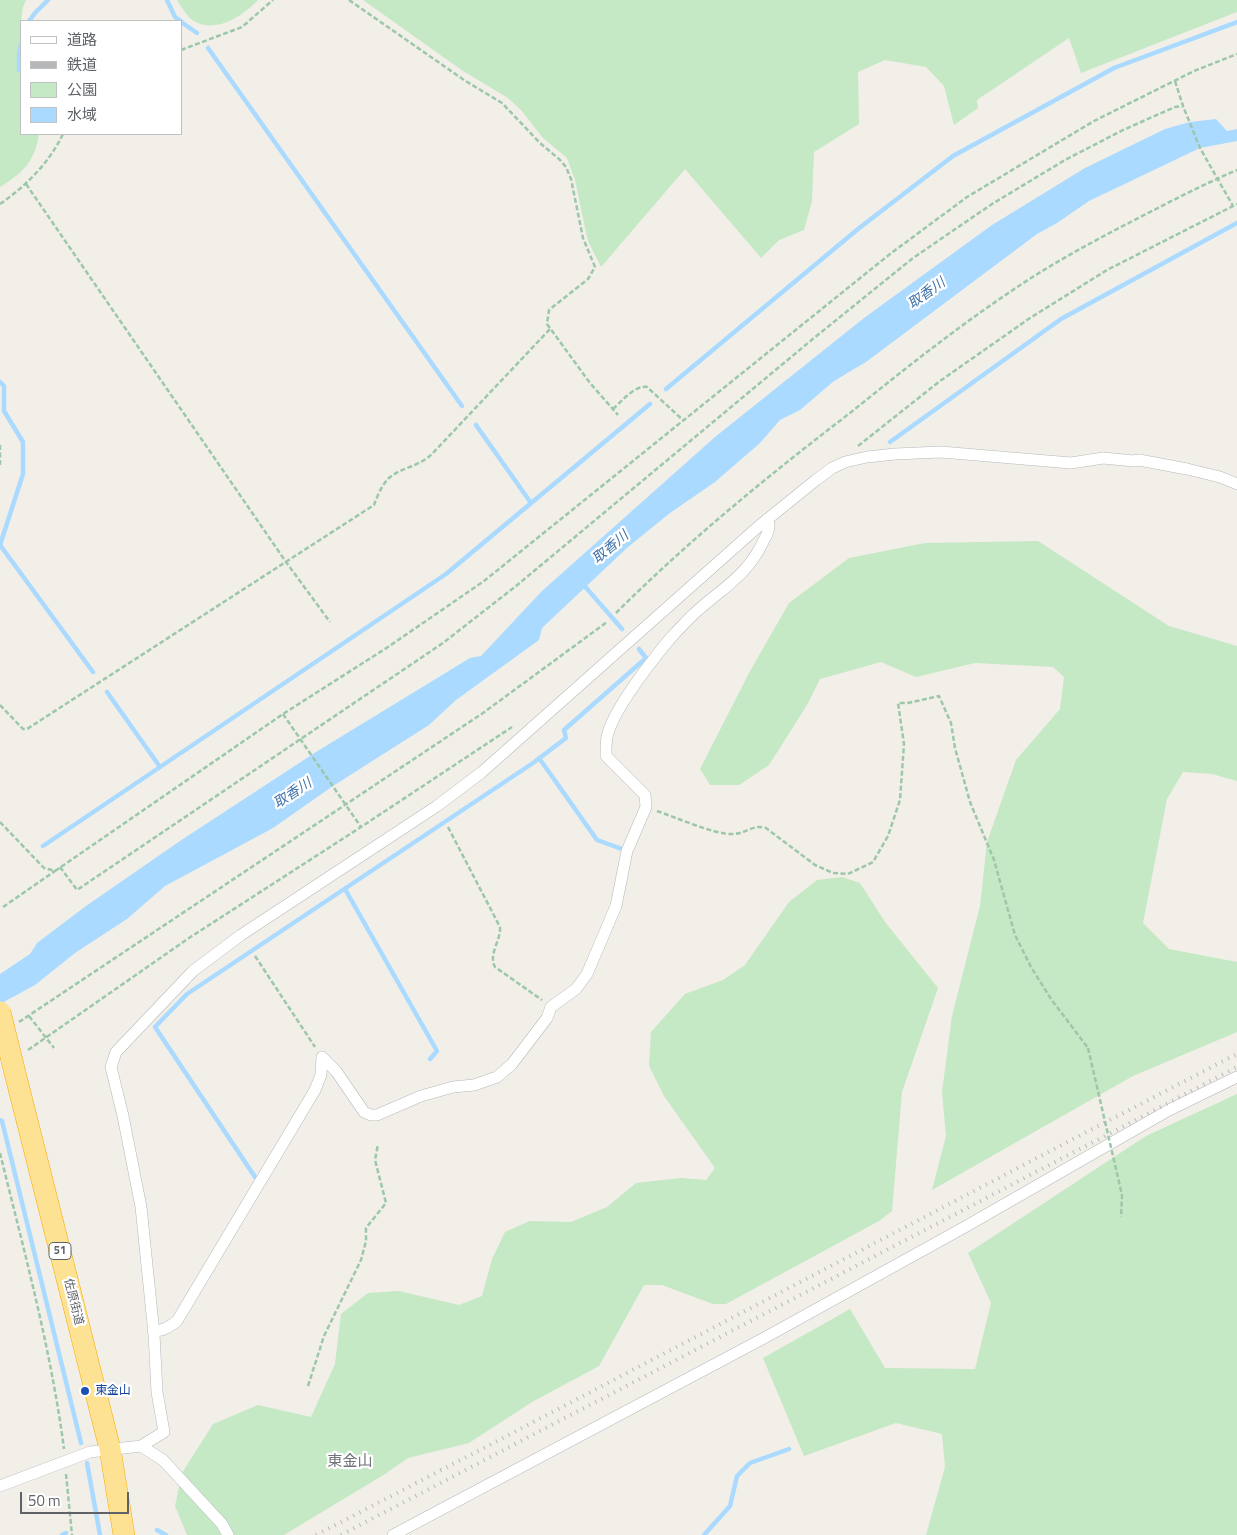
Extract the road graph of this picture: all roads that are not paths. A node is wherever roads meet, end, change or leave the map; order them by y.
1 (1237, 484) edge
2 (767, 519) junction
3 (7, 1019) edge
4 (1237, 1077) edge
5 (153, 1331) junction
6 (141, 1446) junction
7 (110, 1449) junction
8 (0, 1486) edge
9 (124, 1535) edge
10 (228, 1535) edge
11 (393, 1535) edge

1 - 2 street
2 - 5 street
2 - 5 street
3 - 7 highway, 佐原街道 / 51, bridge
4 - 11 street
5 - 6 street
6 - 7 street
6 - 10 street
7 - 8 street
7 - 9 highway, 佐原街道 / 51

